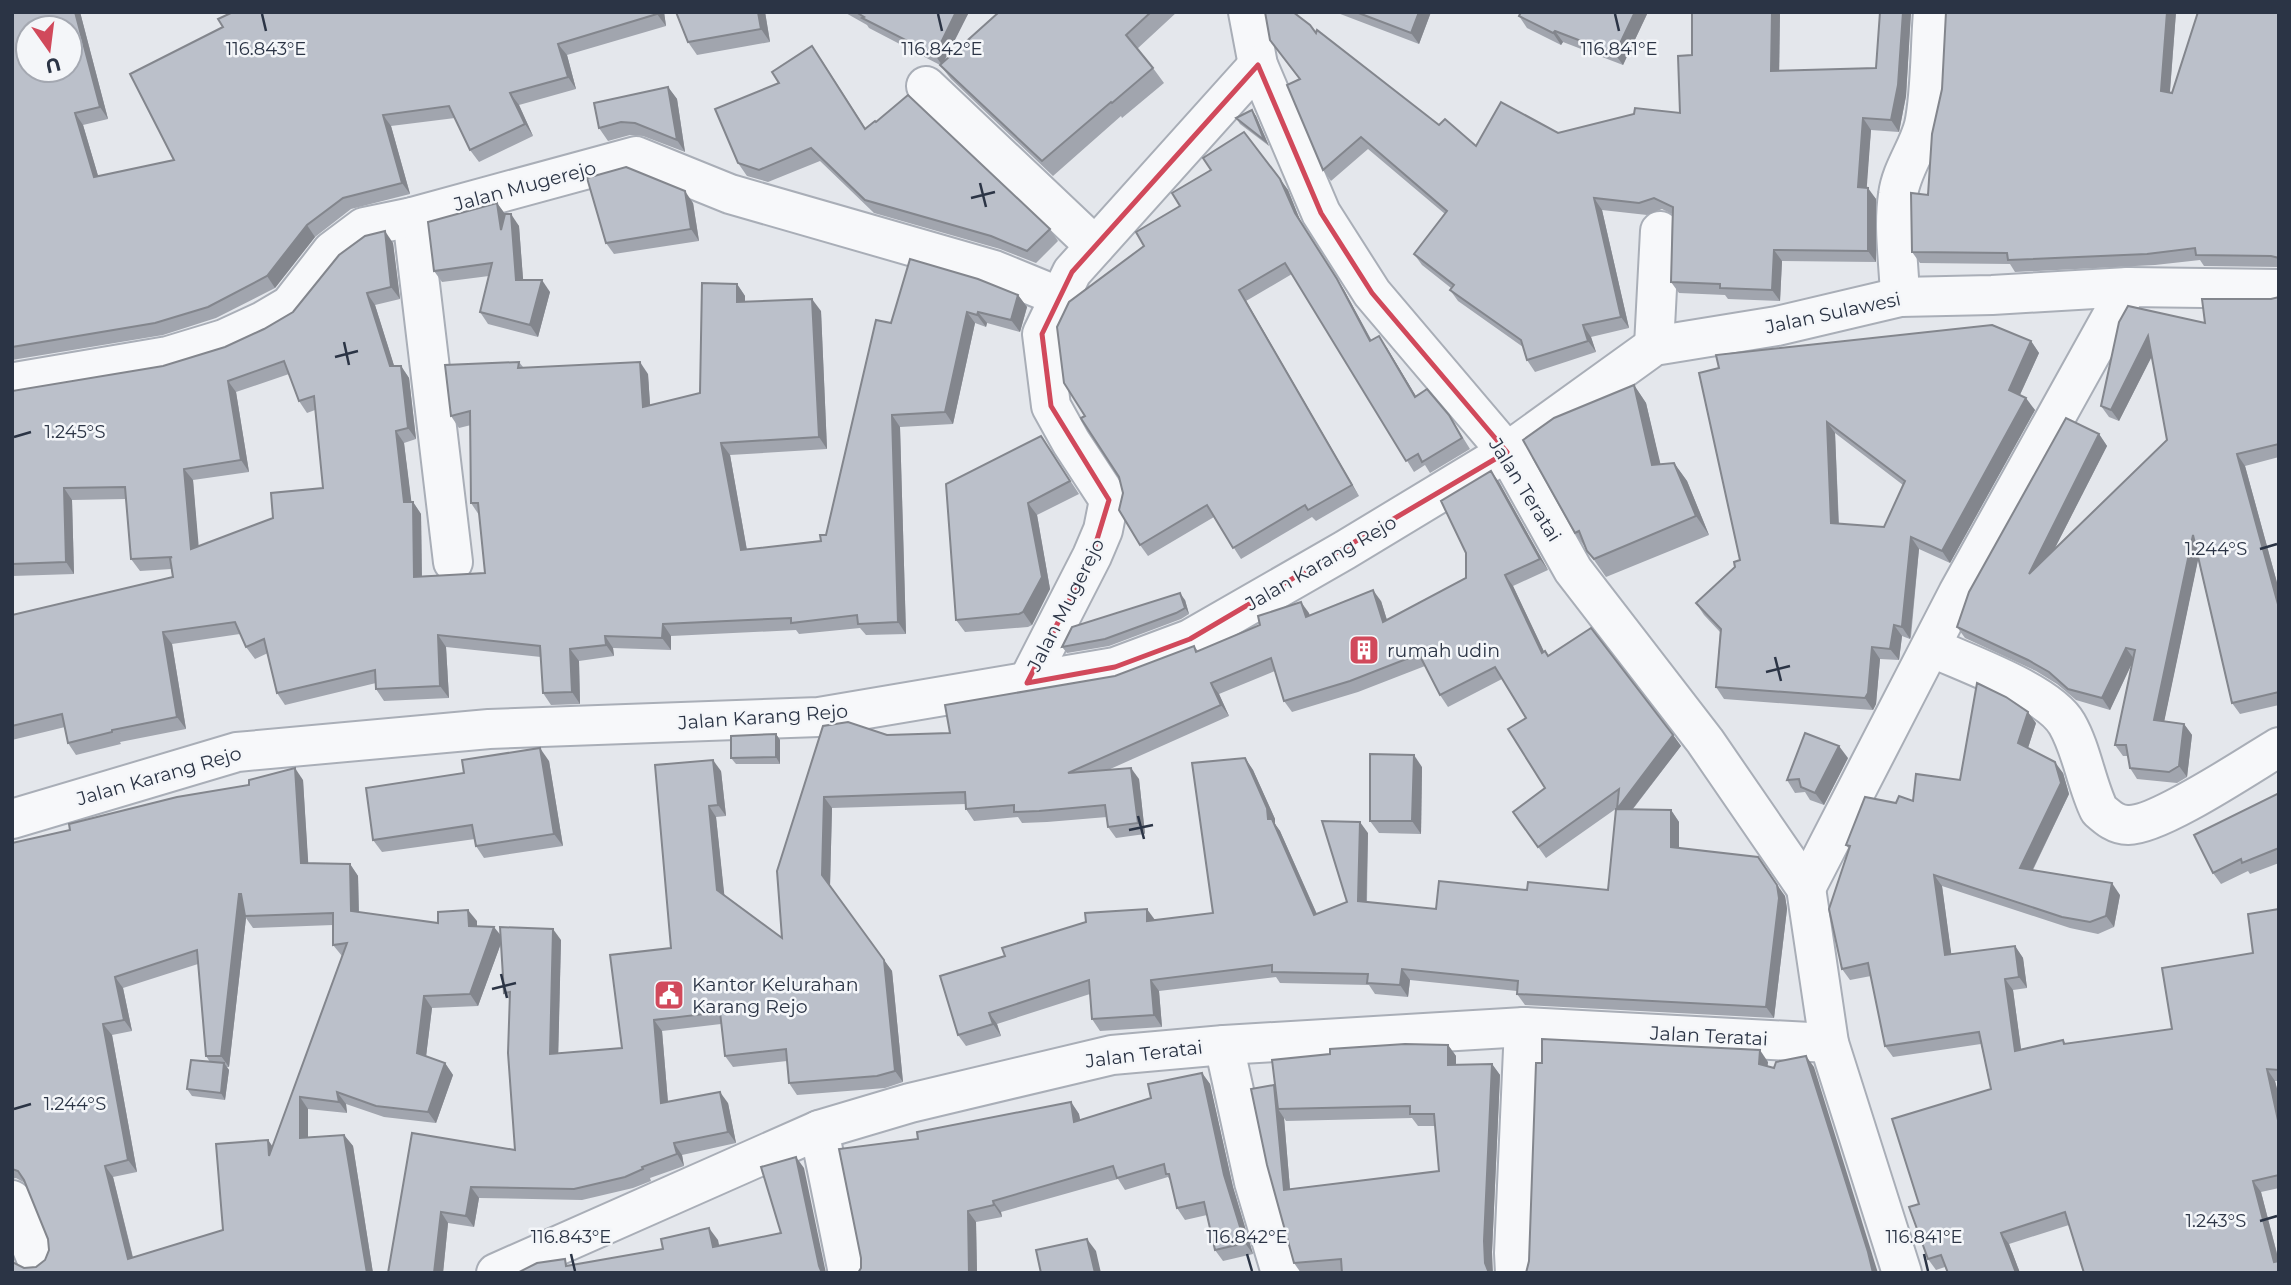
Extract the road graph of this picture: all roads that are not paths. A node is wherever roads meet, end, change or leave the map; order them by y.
1 (1248, 12) edge
2 (1933, 12) edge
3 (1258, 65) junction
4 (926, 86) dead end
5 (412, 217) junction
6 (1660, 231) dead end
7 (1096, 246) junction
8 (2128, 286) junction
9 (2279, 289) edge
10 (1060, 297) junction
11 (1900, 297) junction
12 (1654, 346) junction
13 (15, 382) dead end
14 (1507, 452) junction
15 (453, 562) dead end
16 (1931, 647) junction
17 (1027, 683) junction
18 (2279, 747) edge
19 (12, 819) edge
20 (1806, 888) junction
21 (1524, 1027) junction
22 (1829, 1043) junction
23 (1224, 1045) junction
24 (819, 1130) junction
25 (14, 1210) edge
26 (36, 1258) dead end
27 (496, 1273) edge
28 (848, 1273) edge
29 (1280, 1273) edge
30 (1515, 1273) edge
31 (1902, 1273) edge

1 - 3 street, Jalan Teratai
2 - 11 street
3 - 7 street, Jalan Mugerejo
3 - 14 street, Jalan Teratai
4 - 7 street
5 - 10 street, Jalan Mugerejo
5 - 13 street, Jalan Mugerejo
5 - 15 street
6 - 12 street
7 - 10 street, Jalan Mugerejo
8 - 9 street, Jalan Sulawesi
8 - 11 street, Jalan Sulawesi
8 - 16 street
10 - 17 street, Jalan Mugerejo
11 - 12 street, Jalan Sulawesi
12 - 14 street, Jalan Sulawesi
14 - 17 street, Jalan Karang Rejo
14 - 20 street, Jalan Teratai
16 - 18 street
16 - 20 street
17 - 19 street, Jalan Karang Rejo
20 - 22 street, Jalan Teratai
21 - 22 street, Jalan Teratai
21 - 23 street, Jalan Teratai
21 - 30 street
22 - 31 street, Jalan Teratai
23 - 24 street, Jalan Teratai
23 - 29 street
24 - 27 street, Jalan Teratai
24 - 28 street
25 - 26 street

